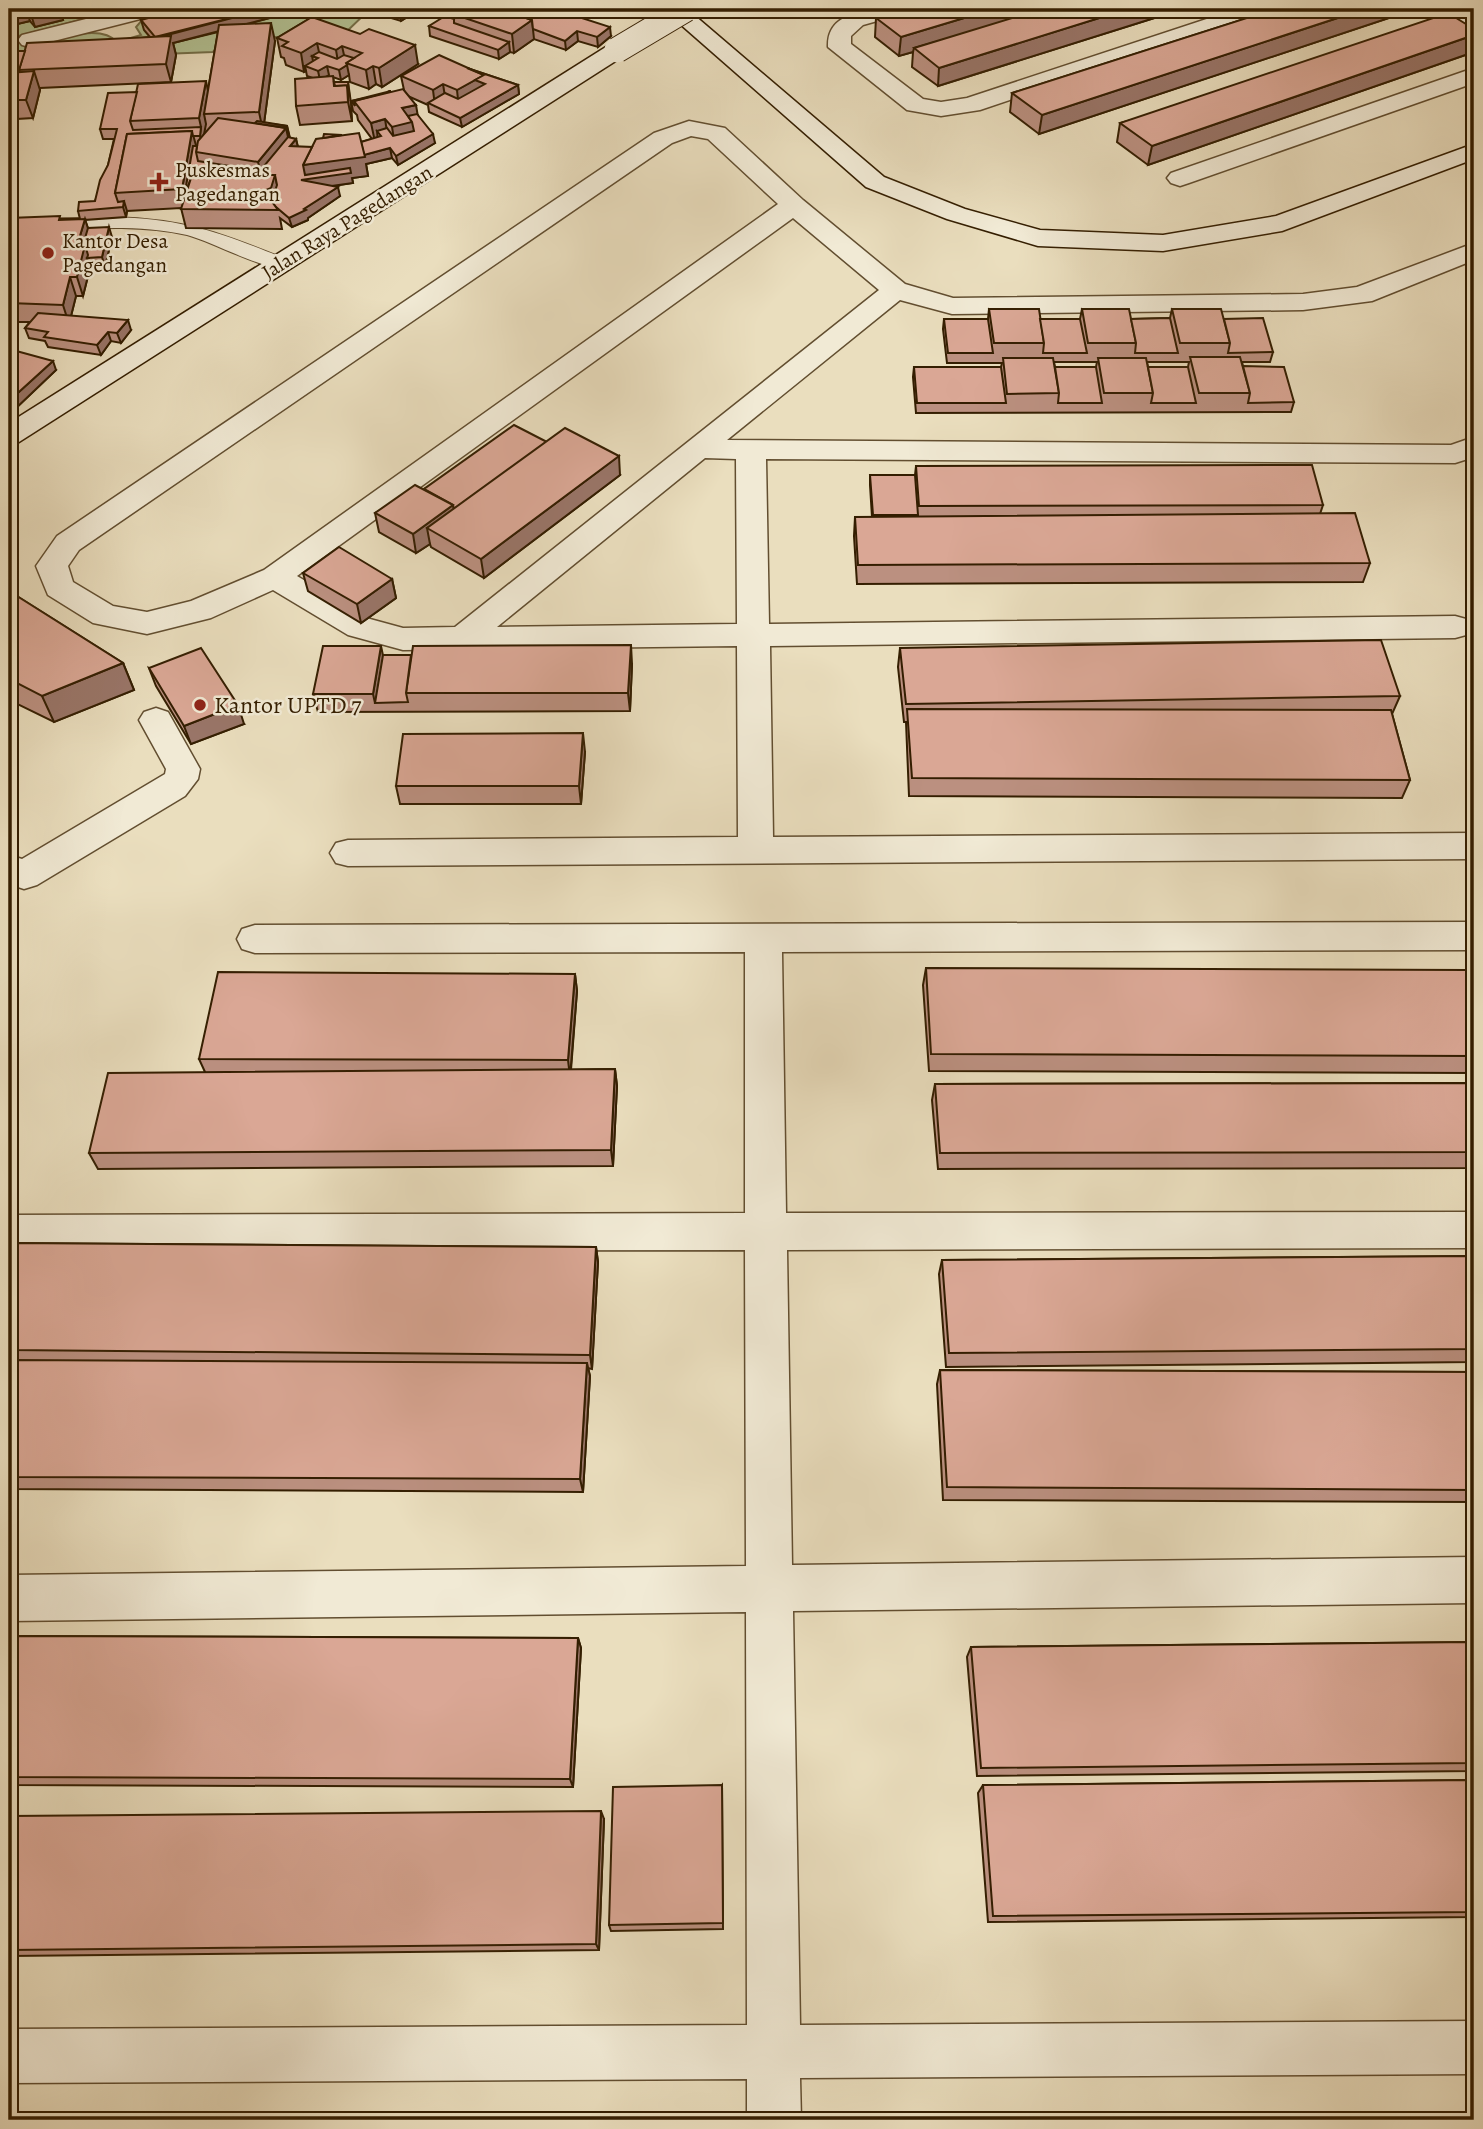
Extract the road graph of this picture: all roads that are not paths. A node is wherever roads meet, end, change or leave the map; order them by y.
1 (152, 9) edge
2 (674, 9) edge
3 (686, 9) edge
4 (894, 9) edge
5 (1259, 9) edge
6 (1444, 9) edge
7 (1474, 27) edge
8 (30, 40) edge
9 (1474, 75) edge
10 (1474, 151) edge
11 (1180, 178) dead end
12 (794, 205) junction
13 (9, 226) edge
14 (1474, 251) edge
15 (281, 264) junction
16 (895, 290) junction
17 (9, 436) edge
18 (697, 449) junction
19 (751, 450) junction
20 (1465, 450) edge
21 (1474, 479) edge
22 (275, 577) junction
23 (1455, 627) dead end
24 (753, 636) junction
25 (460, 640) junction
26 (156, 720) dead end
27 (1474, 846) edge
28 (755, 850) junction
29 (348, 853) dead end
30 (14, 877) edge
31 (1474, 936) edge
32 (763, 938) junction
33 (255, 939) dead end
34 (1474, 1230) edge
35 (766, 1231) junction
36 (9, 1233) edge
37 (1474, 1580) edge
38 (769, 1589) junction
39 (9, 1598) edge
40 (1474, 2048) edge
41 (773, 2052) junction
42 (9, 2056) edge
43 (774, 2120) edge

1 - 8 street
2 - 10 street
3 - 15 street, Jalan Raya Pagedangan, bridge
4 - 5 street
6 - 7 street
9 - 11 street
12 - 16 street
12 - 22 street
12 - 22 street
13 - 15 lane
14 - 16 street
15 - 17 street, Jalan Raya Pagedangan
16 - 18 street
18 - 19 street
18 - 25 street
19 - 20 street
19 - 24 street
20 - 21 street
22 - 25 street
23 - 24 street
24 - 25 street
24 - 28 street
26 - 30 street
27 - 28 street
28 - 29 street
31 - 32 street
32 - 33 street
32 - 35 street
34 - 35 street
35 - 36 street
35 - 38 street
37 - 38 street
38 - 39 street
38 - 41 street
40 - 41 street
41 - 42 street
41 - 43 street

